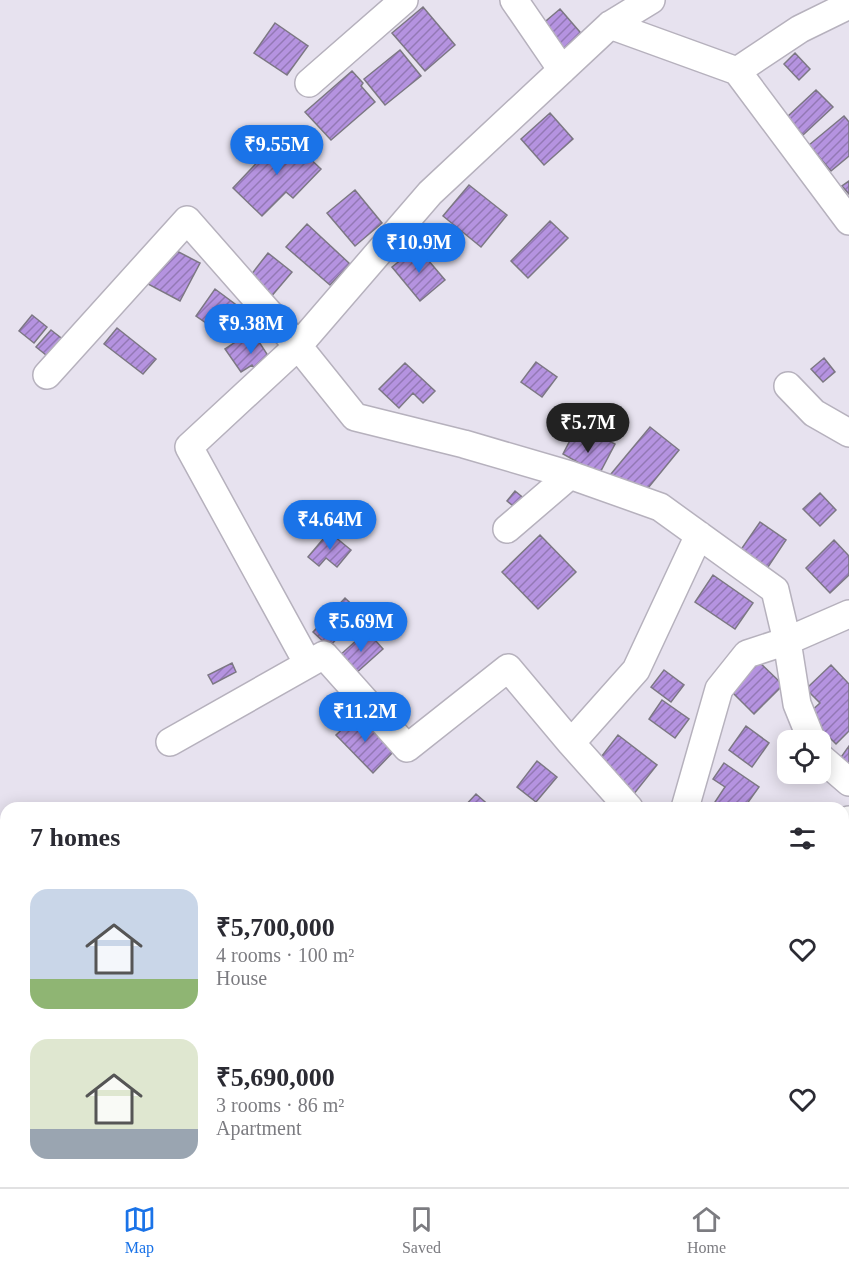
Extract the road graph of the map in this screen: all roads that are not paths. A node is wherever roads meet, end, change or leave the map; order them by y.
1 (404, 0) edge
2 (514, 0) edge
3 (651, 0) edge
4 (849, 5) edge
5 (610, 25) junction
6 (562, 70) junction
7 (736, 71) junction
8 (309, 83) dead end
9 (849, 221) edge
10 (298, 346) junction
11 (47, 375) dead end
12 (788, 386) dead end
13 (849, 433) edge
14 (570, 475) junction
15 (507, 529) dead end
16 (699, 535) junction
17 (849, 614) edge
18 (787, 640) junction
19 (308, 664) junction
20 (808, 730) edge
21 (170, 742) dead end
22 (571, 743) junction
23 (831, 766) edge
24 (849, 782) edge
25 (623, 802) edge
26 (687, 802) edge

1 - 8 street
2 - 6 street
3 - 5 street
4 - 7 street
5 - 6 street
5 - 7 street
6 - 10 street
7 - 9 street
10 - 11 street
10 - 14 street
10 - 19 street
12 - 13 street
14 - 15 street
14 - 16 street
16 - 18 street
16 - 22 street
17 - 18 street
18 - 20 street
18 - 26 street
19 - 21 street
19 - 22 street
22 - 25 street
23 - 24 street

